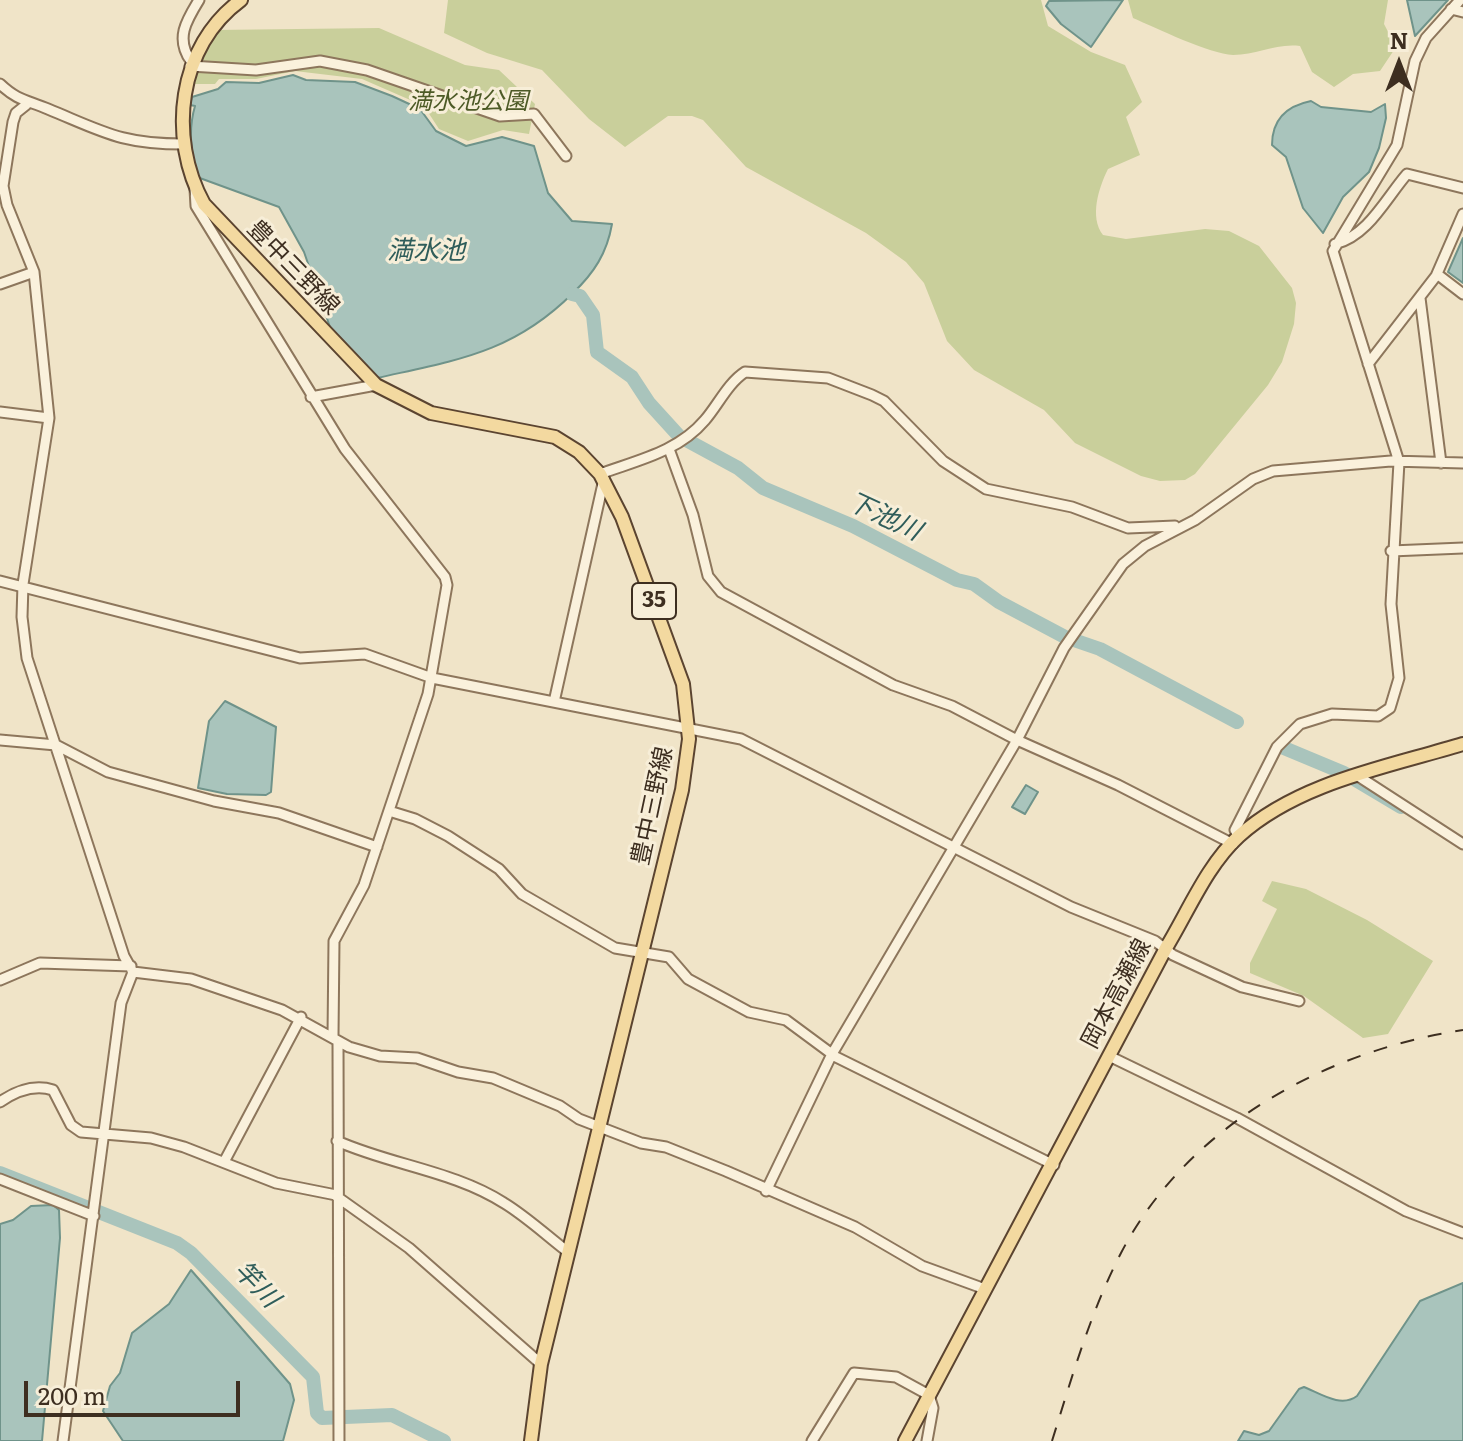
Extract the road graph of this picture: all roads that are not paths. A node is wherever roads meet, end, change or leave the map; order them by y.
1 (199, 0) edge
2 (241, 0) edge
3 (1460, 0) edge
4 (1451, 9) junction
5 (1463, 12) edge
6 (191, 64) junction
7 (0, 84) edge
8 (26, 105) junction
9 (184, 144) junction
10 (566, 156) dead end
11 (1463, 188) edge
12 (195, 189) junction
13 (1463, 214) edge
14 (1335, 244) junction
15 (34, 272) junction
16 (1437, 274) junction
17 (0, 284) edge
18 (1463, 294) edge
19 (1420, 298) junction
20 (1368, 364) junction
21 (376, 385) junction
22 (311, 397) junction
23 (0, 412) edge
24 (49, 418) junction
25 (669, 449) junction
26 (1399, 462) junction
27 (1441, 463) junction
28 (1463, 463) edge
29 (602, 476) junction
30 (1178, 526) junction
31 (1463, 548) edge
32 (1391, 551) junction
33 (0, 581) edge
34 (23, 584) junction
35 (432, 678) junction
36 (554, 702) junction
37 (689, 727) junction
38 (0, 740) edge
39 (1017, 740) junction
40 (1463, 744) edge
41 (56, 745) junction
42 (1353, 778) junction
43 (389, 811) junction
44 (1236, 840) junction
45 (1463, 844) edge
46 (377, 847) junction
47 (953, 848) junction
48 (1166, 948) junction
49 (642, 952) junction
50 (132, 969) junction
51 (0, 980) edge
52 (1299, 1001) dead end
53 (301, 1017) junction
54 (335, 1039) junction
55 (832, 1054) junction
56 (1109, 1056) junction
57 (0, 1102) edge
58 (599, 1127) junction
59 (105, 1133) junction
60 (337, 1141) junction
61 (224, 1162) junction
62 (1054, 1165) junction
63 (0, 1179) edge
64 (766, 1191) junction
65 (336, 1196) junction
66 (94, 1216) junction
67 (1463, 1233) edge
68 (568, 1252) junction
69 (985, 1289) junction
70 (541, 1364) junction
71 (929, 1395) junction
72 (63, 1441) edge
73 (339, 1441) edge
74 (531, 1441) edge
75 (812, 1441) edge
76 (905, 1441) edge
77 (927, 1441) edge

1 - 6 street
2 - 6 main road, 豊中三野線 / 35
3 - 4 street
4 - 5 street
4 - 14 street
6 - 9 main road, 豊中三野線 / 35
6 - 10 street
7 - 8 street
8 - 9 street
8 - 15 street
9 - 12 main road, 豊中三野線 / 35
11 - 14 street
12 - 21 main road, 豊中三野線 / 35
12 - 22 street
13 - 16 street
14 - 20 street
15 - 17 street
15 - 24 street
16 - 18 street
16 - 19 street
19 - 20 street
19 - 27 street
20 - 26 street
21 - 22 street
21 - 29 main road, 豊中三野線 / 35
22 - 35 street
23 - 24 street
24 - 34 street
25 - 29 street
25 - 30 street
25 - 39 street
26 - 27 street
26 - 30 street
26 - 32 street
27 - 28 street
29 - 36 street
29 - 37 main road, 豊中三野線 / 35
30 - 39 street
31 - 32 street
32 - 44 street
33 - 34 street
34 - 35 street
34 - 41 street
35 - 36 street
35 - 43 street
36 - 37 street
37 - 47 street
37 - 49 main road, 豊中三野線 / 35
38 - 41 street
39 - 44 street
39 - 47 street
40 - 42 main road, 岡本高瀬線
41 - 46 street
41 - 50 street
42 - 44 main road, 岡本高瀬線
42 - 45 street
43 - 46 street
43 - 49 street
44 - 48 main road, 岡本高瀬線
46 - 54 street
47 - 48 street
47 - 55 street
48 - 52 street
48 - 56 main road, 岡本高瀬線
49 - 55 street
49 - 58 main road, 豊中三野線 / 35
50 - 51 street
50 - 53 street
50 - 59 street
53 - 54 street
53 - 61 street
54 - 58 street
54 - 60 street
55 - 62 street
55 - 64 street
56 - 62 main road, 岡本高瀬線
56 - 67 street
57 - 59 street
58 - 64 street
58 - 68 main road, 豊中三野線 / 35
59 - 61 street
59 - 66 street
60 - 65 street
60 - 68 street
61 - 65 street
62 - 69 main road, 岡本高瀬線
63 - 66 street
64 - 69 street
65 - 70 street
65 - 73 street
66 - 72 street
68 - 70 main road, 豊中三野線 / 35
69 - 71 main road, 岡本高瀬線
70 - 74 main road, 豊中三野線 / 35
71 - 75 street
71 - 76 main road, 岡本高瀬線
71 - 77 street, 岡本高瀬線

